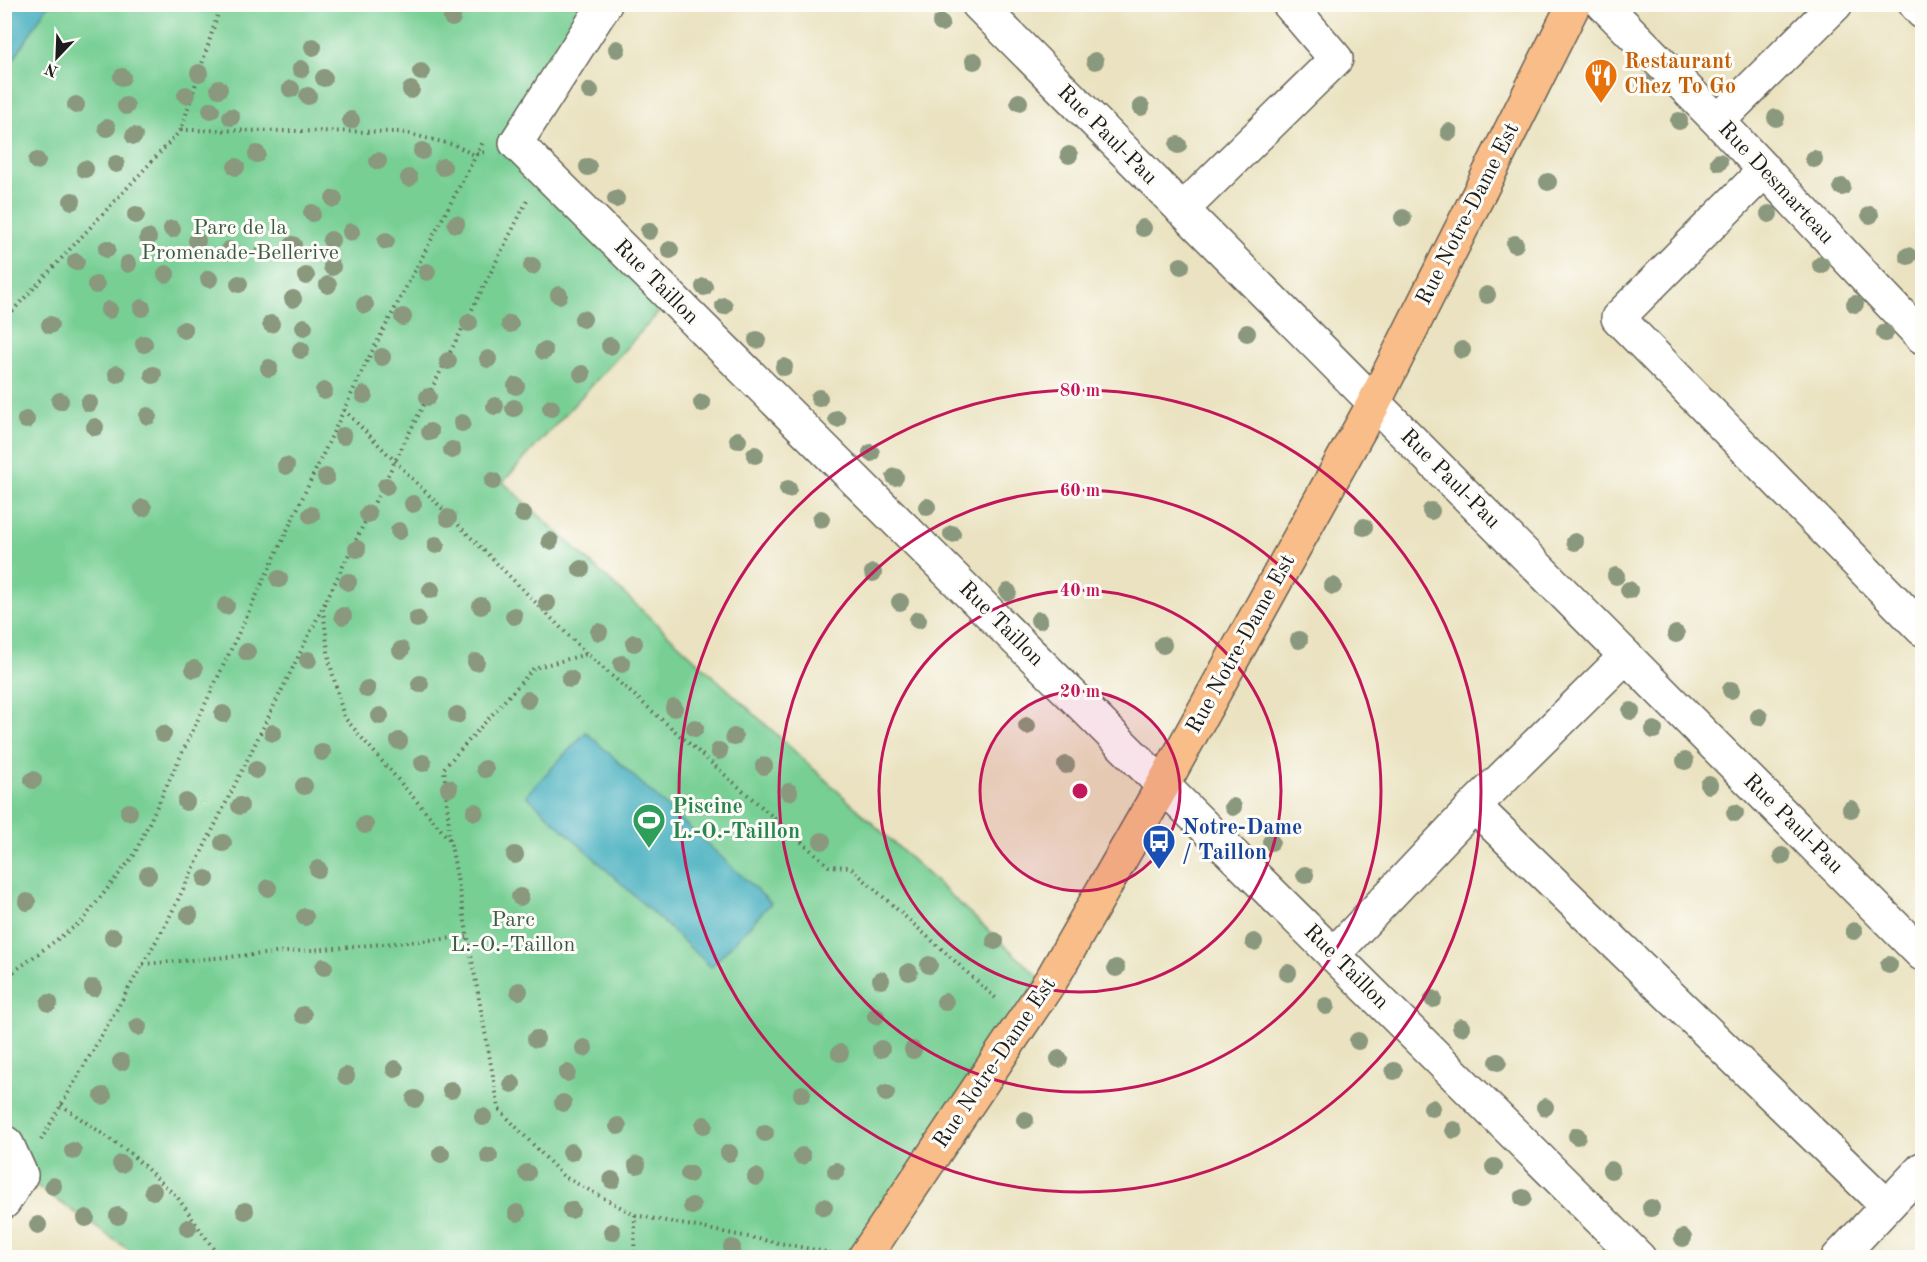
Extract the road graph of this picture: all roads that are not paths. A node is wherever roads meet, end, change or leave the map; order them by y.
1 (605, 4) edge
2 (978, 4) edge
3 (1289, 4) edge
4 (1574, 4) edge
5 (1603, 4) edge
6 (1836, 4) edge
7 (1915, 4) edge
8 (1923, 12) edge
9 (1718, 121) junction
10 (1765, 170) junction
11 (1182, 210) junction
12 (1923, 337) edge
13 (1374, 403) junction
14 (1923, 628) edge
15 (1626, 656) junction
16 (1163, 785) junction
17 (1474, 806) junction
18 (1923, 954) edge
19 (1333, 955) junction
20 (4, 1142) edge
21 (1923, 1169) edge
22 (13, 1188) edge
23 (1887, 1206) junction
24 (853, 1256) edge
25 (1639, 1257) edge
26 (1838, 1257) edge

1 - 16 street, Rue Taillon
2 - 11 street, Rue Paul-Pau
3 - 11 street
4 - 13 main road, Rue Notre-Dame Est
5 - 9 street, Rue Desmarteau
6 - 9 street
7 - 8 street
9 - 10 street, Rue Desmarteau
10 - 12 street, Rue Desmarteau
10 - 14 street
11 - 13 street, Rue Paul-Pau
13 - 15 street, Rue Paul-Pau
13 - 16 main road, Rue Notre-Dame Est
15 - 17 street
15 - 18 street, Rue Paul-Pau
16 - 19 street, Rue Taillon
16 - 24 main road, Rue Notre-Dame Est
17 - 19 street
17 - 23 street
19 - 25 street, Rue Taillon
20 - 22 street
21 - 23 street
23 - 26 street

